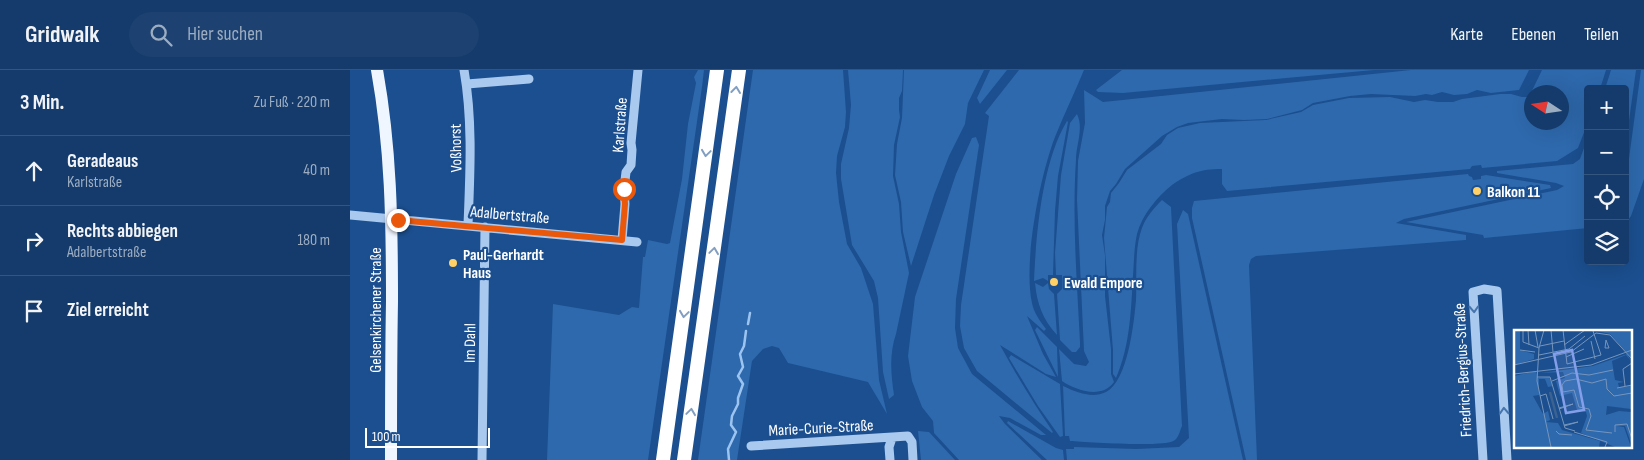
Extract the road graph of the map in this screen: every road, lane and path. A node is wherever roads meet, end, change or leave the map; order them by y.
1 (377, 70) edge
2 (464, 70) edge
3 (638, 70) edge
4 (717, 70) edge
5 (738, 70) edge
6 (529, 78) dead end
7 (467, 84) junction
8 (350, 215) edge
9 (392, 219) junction
10 (468, 225) junction
11 (485, 227) junction
12 (622, 240) junction
13 (636, 242) dead end
14 (892, 438) junction
15 (751, 446) dead end
16 (391, 460) edge
17 (482, 460) edge
18 (663, 460) edge
19 (684, 460) edge
20 (890, 460) edge
21 (913, 460) edge
22 (1483, 460) edge
23 (1507, 460) edge

1 - 9 main road, Gelsenkirchener Straße
2 - 7 street, Voßhorst
3 - 12 street, Karlstraße
4 -> 18 highway
19 -> 5 highway
6 - 7 street
7 - 10 street, Voßhorst
8 - 9 street, Adalbertstraße
9 - 10 street, Adalbertstraße
9 - 16 main road, Gelsenkirchener Straße
10 - 11 street, Adalbertstraße
11 - 12 street, Adalbertstraße
11 - 17 street, Im Dahl
12 - 13 street, Adalbertstraße
14 - 15 street, Marie-Curie-Straße
14 - 20 street, Marie-Curie-Straße
14 - 21 street, Marie-Curie-Straße
23 -> 22 street, Friedrich-Bergius-Straße

